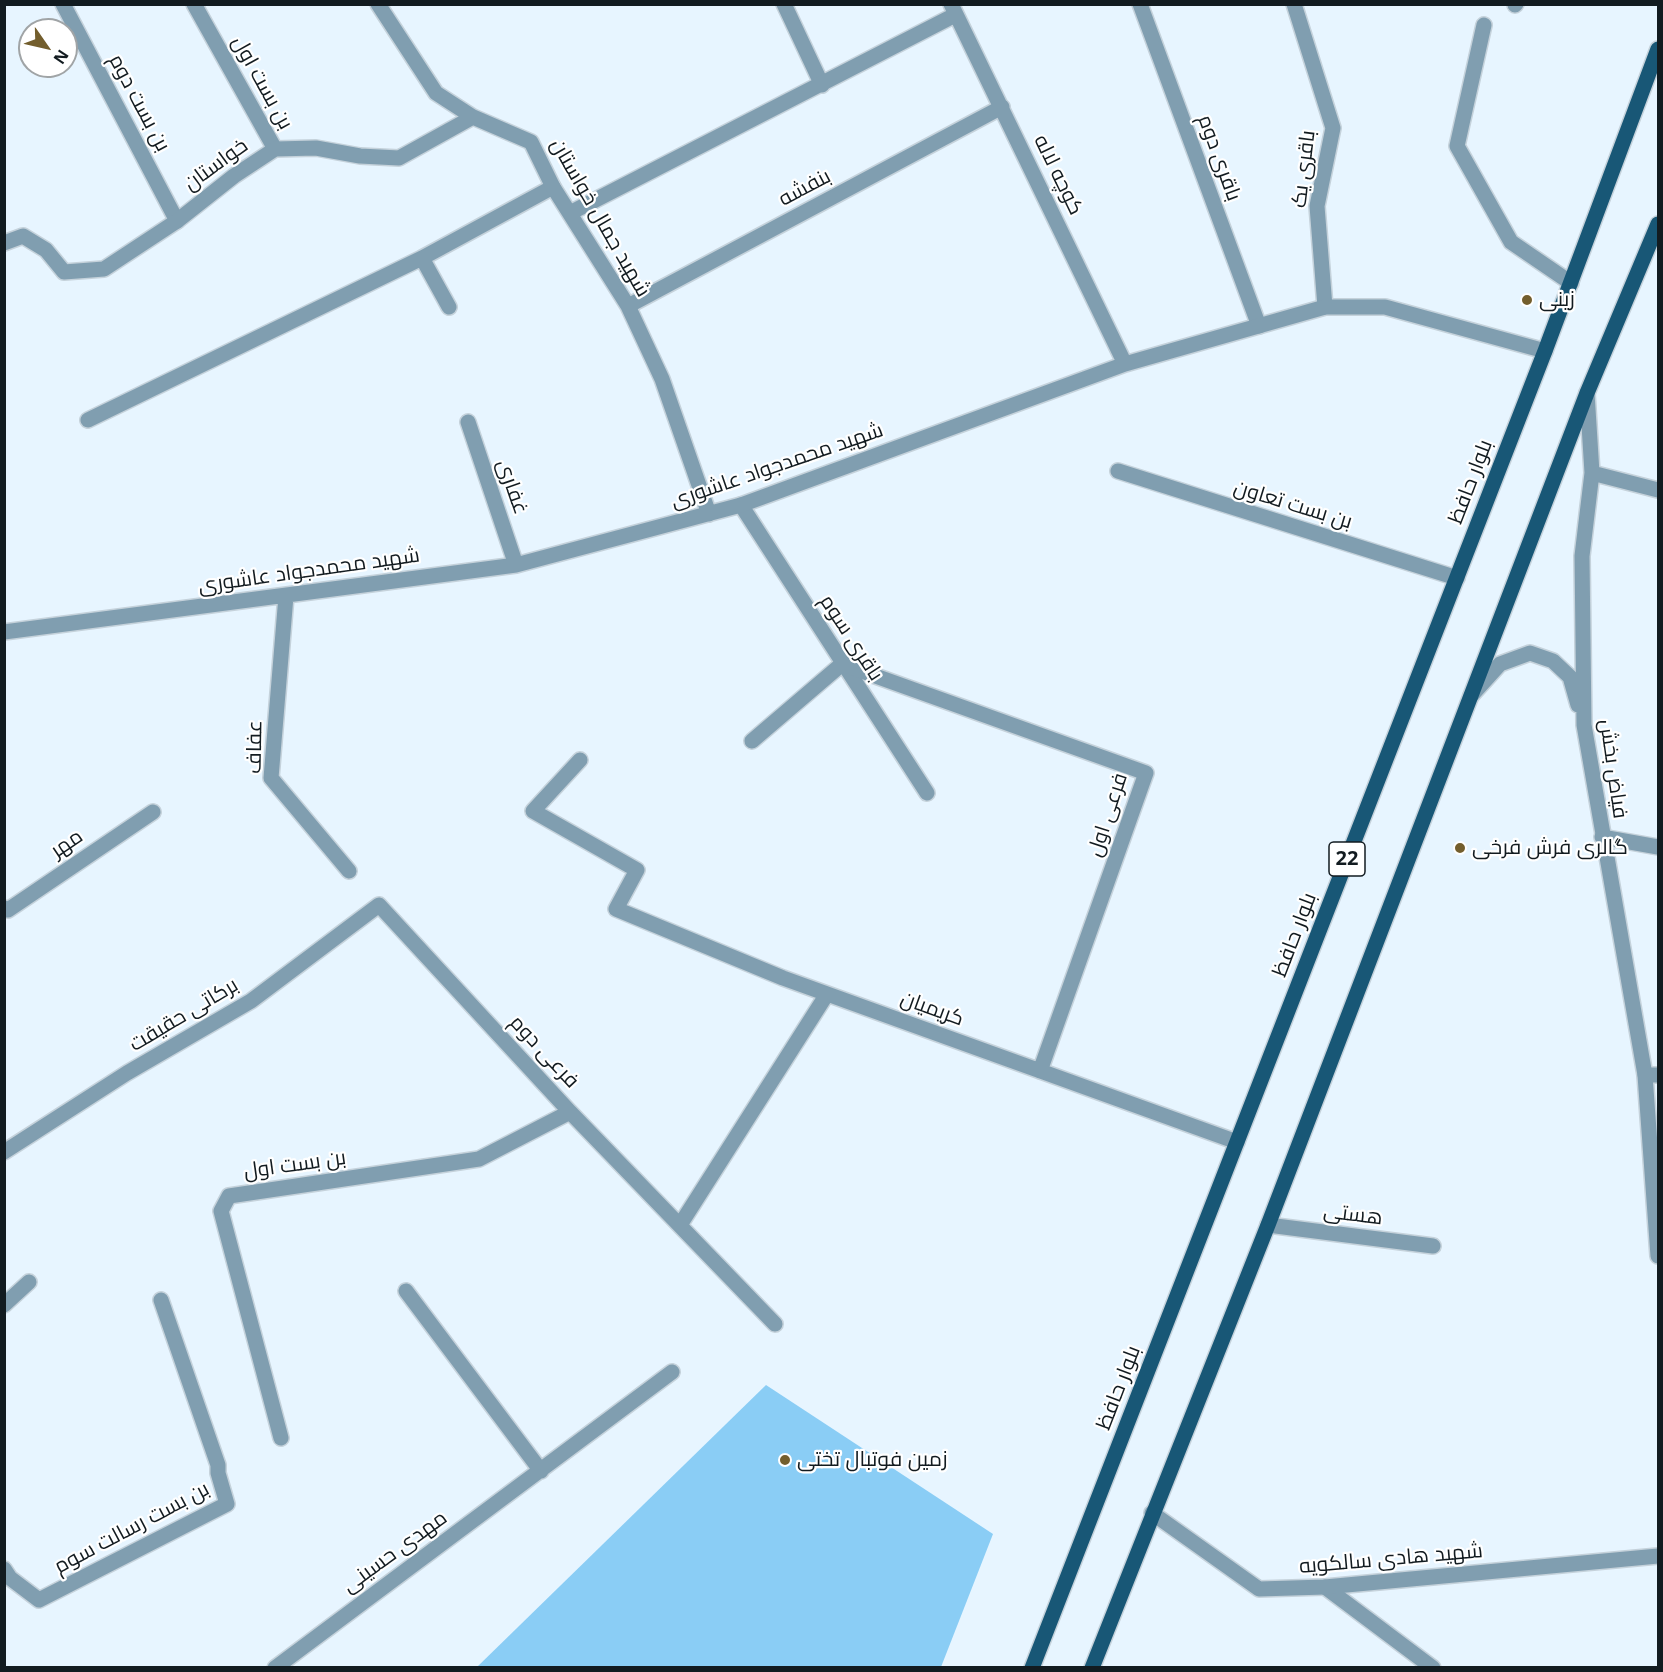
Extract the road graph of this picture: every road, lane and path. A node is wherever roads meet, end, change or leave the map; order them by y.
1 (63, 4) edge
2 (195, 4) edge
3 (378, 4) edge
4 (784, 4) edge
5 (1140, 4) edge
6 (1294, 4) edge
7 (953, 10) edge
8 (1484, 25) dead end
9 (1659, 49) edge
10 (822, 85) junction
11 (1002, 107) junction
12 (473, 117) junction
13 (274, 149) junction
14 (553, 187) junction
15 (570, 213) junction
16 (177, 221) junction
17 (1659, 224) edge
18 (4, 243) edge
19 (422, 258) junction
20 (1571, 283) junction
21 (628, 306) junction
22 (1325, 307) junction
23 (449, 308) dead end
24 (1259, 326) junction
25 (1545, 351) junction
26 (1125, 364) junction
27 (1587, 393) junction
28 (88, 420) dead end
29 (468, 422) dead end
30 (1118, 471) dead end
31 (1592, 473) junction
32 (1659, 490) edge
33 (741, 505) junction
34 (709, 514) junction
35 (516, 565) junction
36 (1456, 578) junction
37 (286, 596) junction
38 (4, 632) edge
39 (842, 664) junction
40 (1467, 701) junction
41 (1584, 725) junction
42 (752, 741) dead end
43 (580, 760) dead end
44 (927, 793) dead end
45 (153, 812) dead end
46 (1602, 837) junction
47 (1659, 847) edge
48 (350, 871) dead end
49 (379, 905) joint
50 (4, 909) edge
51 (827, 994) junction
52 (1040, 1071) junction
53 (1652, 1075) edge
54 (570, 1112) junction
55 (1237, 1142) junction
56 (4, 1152) edge
57 (680, 1225) junction
58 (1268, 1225) junction
59 (1657, 1232) edge
60 (1433, 1246) dead end
61 (1659, 1256) edge
62 (29, 1282) dead end
63 (406, 1291) dead end
64 (161, 1300) dead end
65 (4, 1305) edge
66 (775, 1324) dead end
67 (672, 1372) dead end
68 (281, 1438) dead end
69 (541, 1471) junction
70 (1152, 1513) junction
71 (1659, 1556) edge
72 (4, 1569) edge
73 (1325, 1587) junction
74 (275, 1668) edge
75 (1032, 1668) edge
76 (1092, 1668) edge
77 (1433, 1668) edge

1 - 16 street, بن بست دوم
2 - 13 street, بن بست اول
3 - 12 street, شهید جمال خواستان
4 - 10 street
5 - 24 street, باقری دوم
6 - 22 street, باقری یک
7 - 10 street
7 - 11 street, کوچه لاله
8 - 20 street
9 - 20 main road, بلوار حافظ / 22
10 - 15 street
11 - 21 street, بنفشه
11 - 26 street, کوچه لاله
12 - 13 street, خواستان
12 - 14 street, شهید جمال خواستان
13 - 16 street, خواستان
14 - 15 street, شهید جمال خواستان
14 - 19 street
15 - 21 street, شهید جمال خواستان
16 - 18 street, خواستان
17 - 27 main road
19 - 23 street
19 - 28 street
20 - 25 main road, بلوار حافظ / 22
21 - 34 street, شهید جمال خواستان
22 - 24 street, شهید محمدجواد عاشوری
22 - 25 street, شهید محمدجواد عاشوری
24 - 26 street, شهید محمدجواد عاشوری
25 - 36 main road, بلوار حافظ / 22
26 - 33 street, شهید محمدجواد عاشوری
27 - 31 street, فیاض بخش
27 - 40 main road
29 - 35 street, غفاری
30 - 36 street, بن‌ بست تعاون
31 - 32 street
31 - 41 street, فیاض بخش
33 - 34 street, شهید محمدجواد عاشوری
33 - 39 street, باقری سوم
34 - 35 street, شهید محمدجواد عاشوری
35 - 37 street, شهید محمدجواد عاشوری
36 - 55 main road, بلوار حافظ / 22
37 - 38 street, شهید محمدجواد عاشوری
37 - 48 street, عفاف
39 - 42 street
39 - 44 street, باقری سوم
39 - 52 street, فرعی اول
40 - 41 street
40 - 58 main road
41 - 46 street, فیاض بخش
43 - 51 street, کریمیان
45 - 50 street, مهر
46 - 47 street
46 - 53 street, فیاض بخش
49 - 54 street, فرعی دوم
49 - 56 street, برکاتی حقیقت
51 - 52 street, کریمیان
51 - 57 street
52 - 55 street, کریمیان
53 - 59 street, فیاض بخش
54 - 57 street, فرعی دوم
54 - 68 street, بن بست اول
55 - 75 main road, بلوار حافظ / 22
57 - 66 street, فرعی دوم
58 - 60 street, هستی
58 - 70 main road
59 - 61 street, فیاض بخش
62 - 65 street
63 - 69 street
64 - 72 street, بن بست رسالت سوم
67 - 69 street, مهدی حسینی
69 - 74 street, مهدی حسینی
70 - 73 street, شهید هادی سالکویه
70 - 76 main road
71 - 73 street, شهید هادی سالکویه
73 - 77 street

